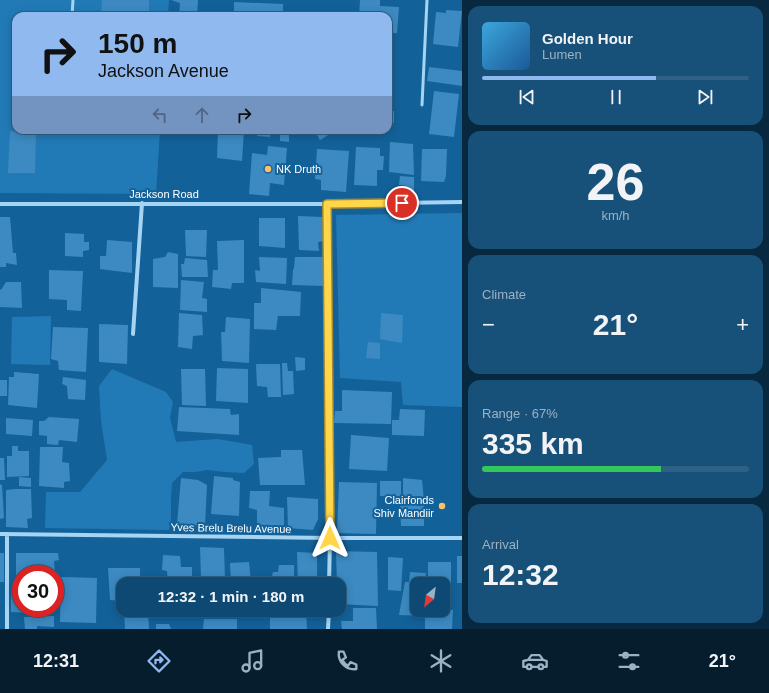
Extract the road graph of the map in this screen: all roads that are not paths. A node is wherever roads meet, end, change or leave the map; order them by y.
1 (73, 0) edge
2 (428, 0) edge
3 (72, 12) edge
4 (422, 105) dead end
5 (462, 202) edge
6 (142, 203) junction
7 (0, 204) edge
8 (327, 204) junction
9 (133, 334) dead end
10 (0, 534) edge
11 (7, 534) junction
12 (330, 538) junction
13 (462, 538) edge
14 (329, 577) edge
15 (329, 617) edge
16 (7, 629) edge
17 (328, 629) edge

1 - 3 lane
2 - 4 lane
5 - 8 street, Jackson Road
6 - 7 street, Jackson Road
6 - 8 street, Jackson Road
6 - 9 street
8 - 12 street
10 - 11 street, Yves Brelu Brelu Avenue
11 - 12 street, Yves Brelu Brelu Avenue
11 - 16 street
12 - 13 street, Yves Brelu Brelu Avenue
12 - 14 street
15 - 17 street

